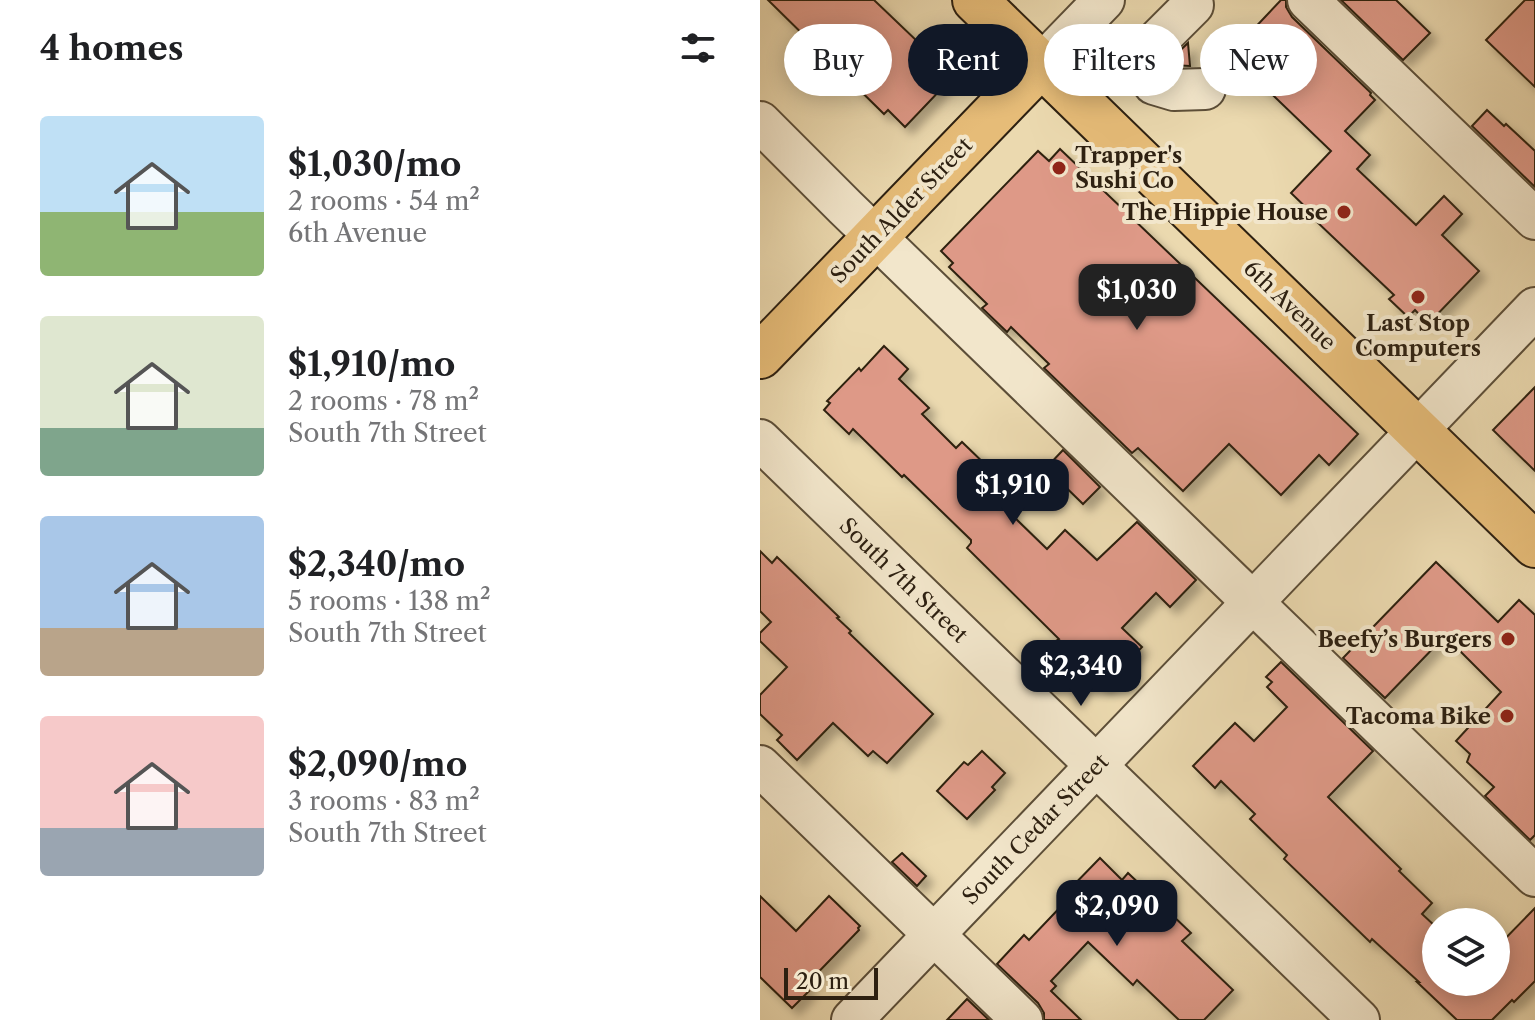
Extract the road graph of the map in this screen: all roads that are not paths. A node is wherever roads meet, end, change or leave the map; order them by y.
1 (975, 0) edge
2 (1104, 0) edge
3 (1308, 0) edge
4 (1193, 5) dead end
5 (1042, 64) junction
6 (1200, 89) edge
7 (760, 122) edge
8 (1535, 219) edge
9 (876, 236) junction
10 (1535, 308) edge
11 (760, 356) edge
12 (1418, 430) junction
13 (760, 440) edge
14 (1535, 545) edge
15 (1252, 603) junction
16 (760, 766) edge
17 (1095, 766) junction
18 (1535, 876) edge
19 (934, 935) junction
20 (852, 1020) edge
21 (1022, 1020) edge
22 (1359, 1020) edge

1 - 5 main road, 6th Avenue
2 - 5 street
3 - 8 street
4 - 6 street
5 - 9 main road, South Alder Street
5 - 12 main road, 6th Avenue
7 - 9 street
9 - 11 main road, South Alder Street
9 - 15 street
10 - 12 street, South Cedar Street
12 - 14 main road, 6th Avenue
12 - 15 street, South Cedar Street
13 - 17 street, South 7th Street
15 - 17 street, South Cedar Street
15 - 18 street
16 - 19 street
17 - 19 street, South Cedar Street
17 - 22 street, South 7th Street
19 - 20 street, South Cedar Street
19 - 21 street

